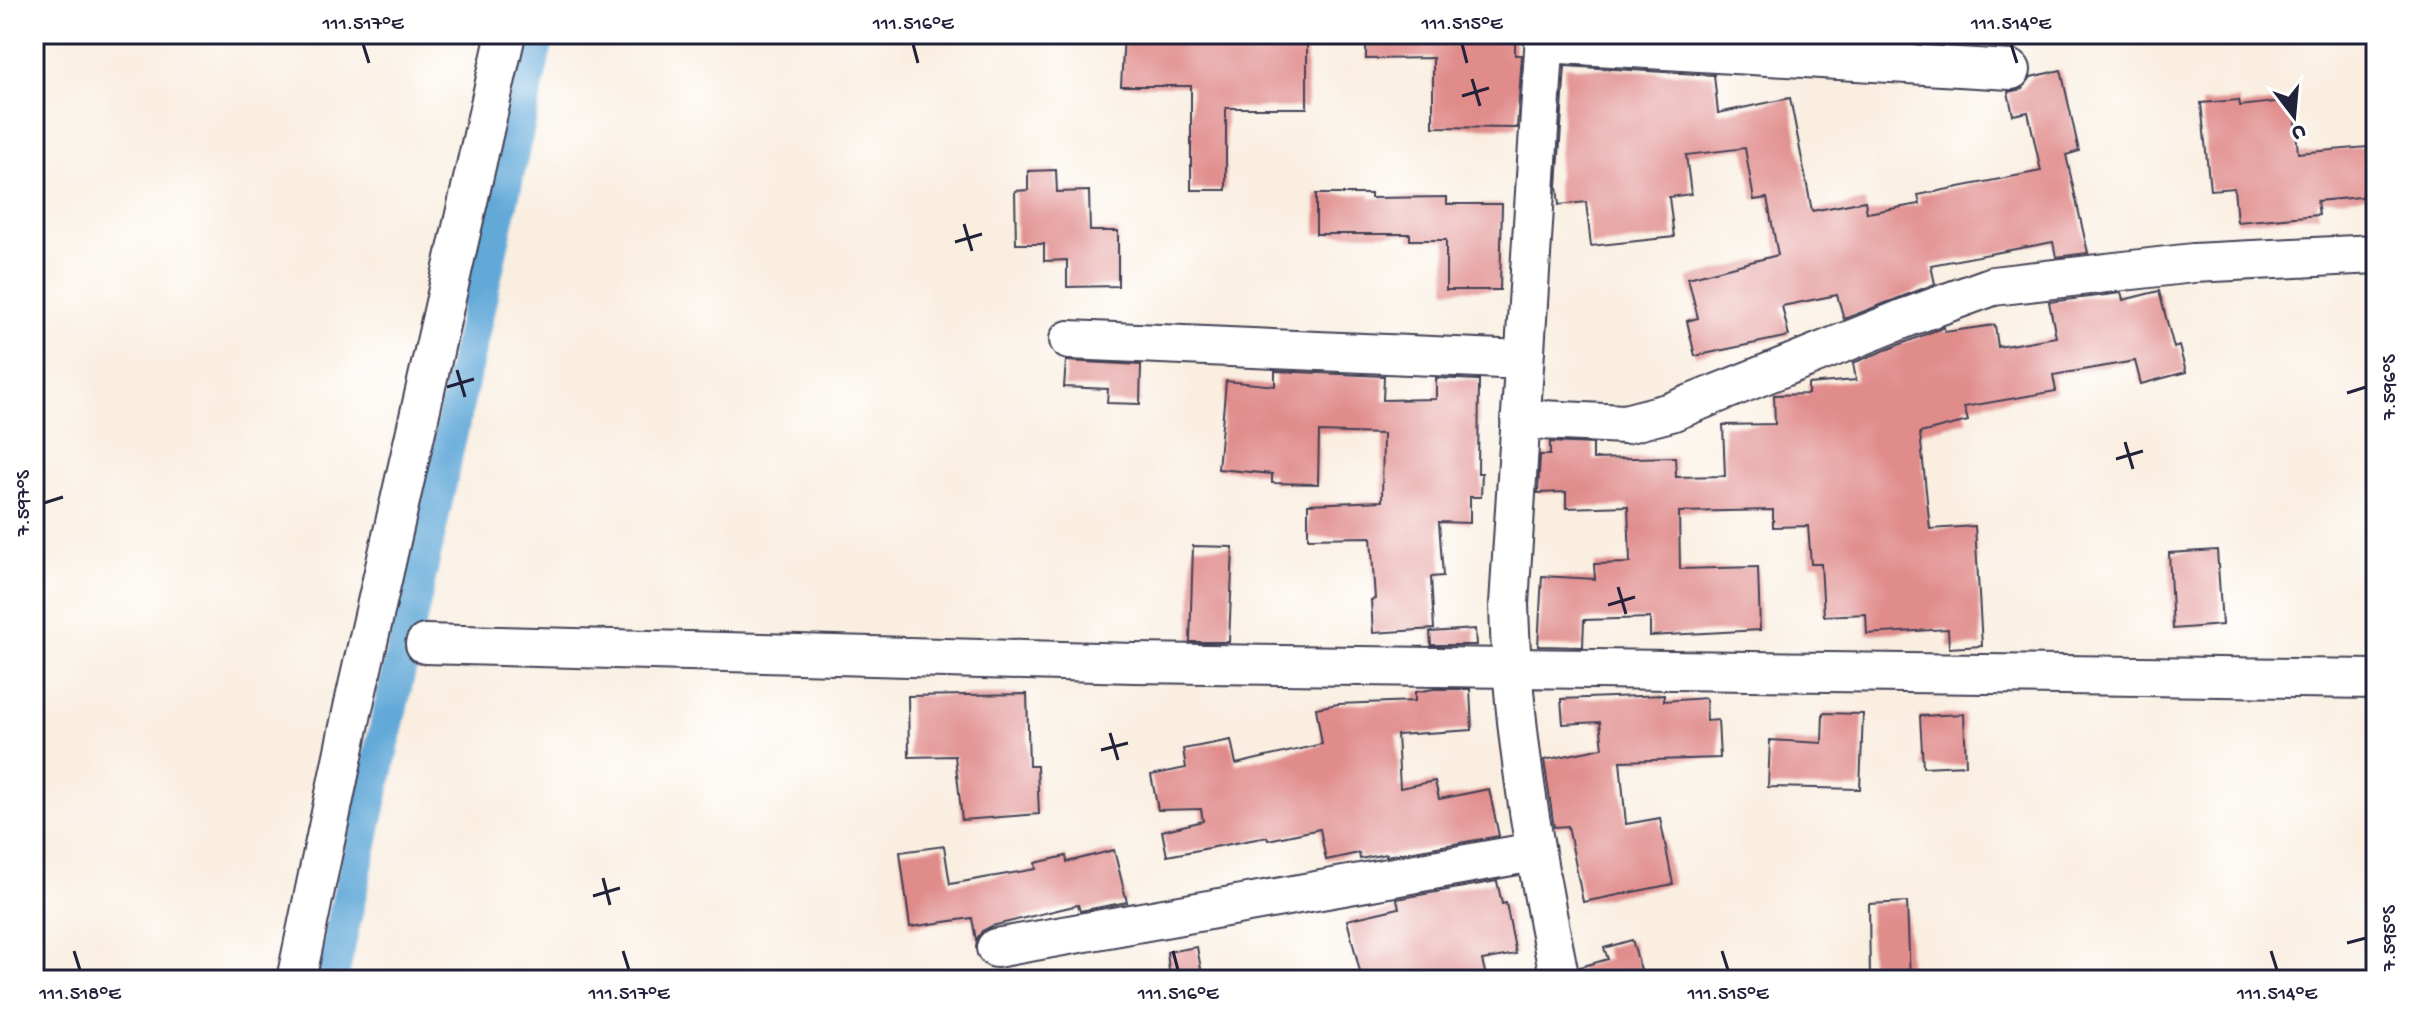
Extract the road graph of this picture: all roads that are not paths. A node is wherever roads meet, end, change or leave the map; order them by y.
1 (506, 34) edge
2 (1545, 39) edge
3 (2011, 70) dead end
4 (2376, 254) edge
5 (1069, 340) dead end
6 (1524, 360) junction
7 (1520, 419) junction
8 (425, 644) dead end
9 (1511, 669) junction
10 (2376, 679) edge
11 (1534, 852) junction
12 (996, 948) dead end
13 (296, 980) edge
14 (1560, 980) edge

1 - 13 street
2 - 3 street
2 - 6 street
4 - 7 street
5 - 6 street
6 - 7 street
7 - 9 street
8 - 9 street
9 - 10 street
9 - 11 street
11 - 12 street
11 - 14 street

